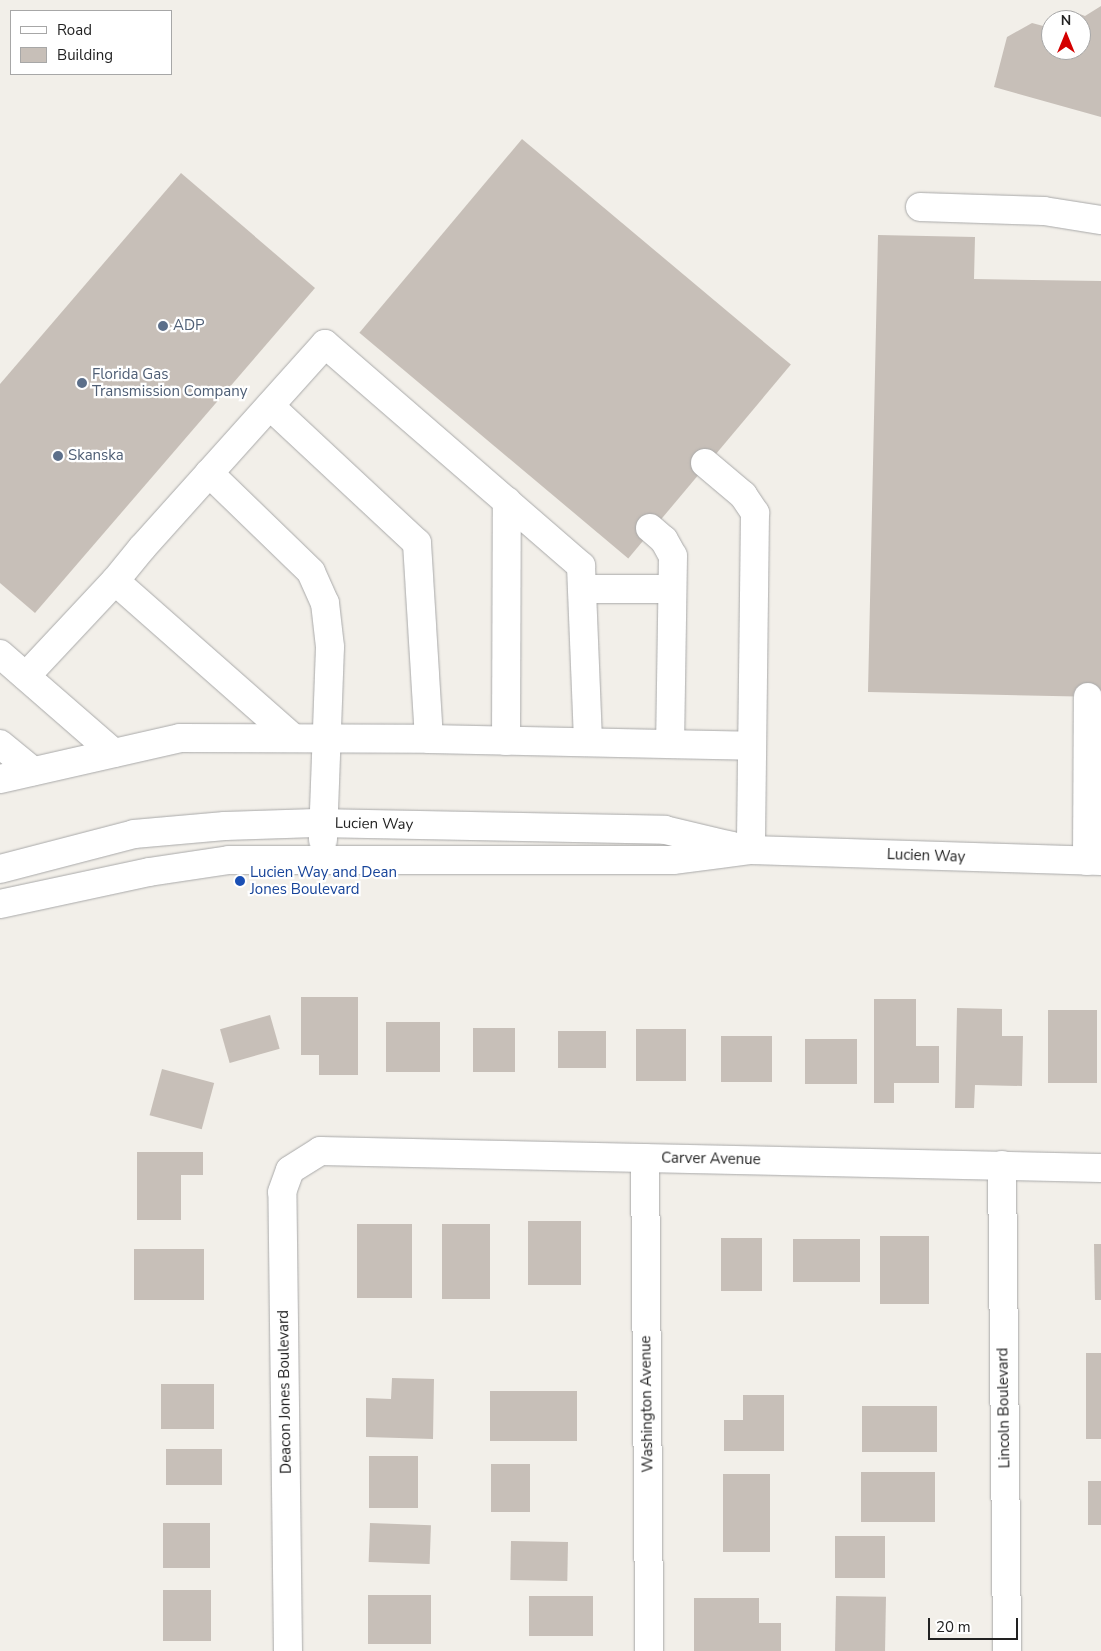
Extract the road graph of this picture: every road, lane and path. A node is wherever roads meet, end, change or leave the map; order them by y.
1 (920, 207) dead end
2 (1101, 220) edge
3 (270, 406) junction
4 (705, 463) dead end
5 (209, 473) junction
6 (506, 502) junction
7 (650, 528) dead end
8 (115, 581) junction
9 (582, 589) junction
10 (672, 589) junction
11 (0, 654) edge
12 (26, 676) junction
13 (1088, 697) dead end
14 (292, 737) junction
15 (328, 737) junction
16 (429, 739) junction
17 (506, 741) junction
18 (588, 742) junction
19 (0, 744) edge
20 (670, 744) junction
21 (752, 746) junction
22 (114, 753) junction
23 (33, 772) junction
24 (0, 779) edge
25 (324, 822) junction
26 (751, 850) junction
27 (322, 860) junction
28 (1094, 861) edge
29 (0, 869) edge
30 (0, 904) edge
31 (320, 1151) joint
32 (645, 1158) junction
33 (1002, 1165) junction
34 (1101, 1168) edge
35 (288, 1651) edge
36 (649, 1651) edge
37 (1007, 1651) edge

1 - 2 street
3 - 5 street
3 - 6 street
3 - 16 street
4 - 21 street
5 - 8 street
5 - 15 street
6 - 9 street
6 - 17 street
7 - 10 street
8 - 12 street
8 - 14 street
9 - 10 street
9 - 18 street
10 - 20 street
11 - 12 street
12 - 22 street
13 - 28 street
14 - 15 street
14 - 22 street
15 - 16 street
15 - 25 street
16 - 17 street
17 - 18 street
18 - 20 street
19 - 23 street
20 - 21 street
21 - 26 street
22 - 23 street
23 - 24 street
25 - 26 street, Lucien Way
25 - 27 street
25 - 29 street, Lucien Way
26 - 27 street, Lucien Way
26 - 28 street, Lucien Way
27 - 30 street, Lucien Way
31 - 32 street, Carver Avenue
31 - 35 street, Deacon Jones Boulevard
32 - 33 street, Carver Avenue
32 - 36 street, Washington Avenue
33 - 34 street, Carver Avenue
33 - 37 street, Lincoln Boulevard

